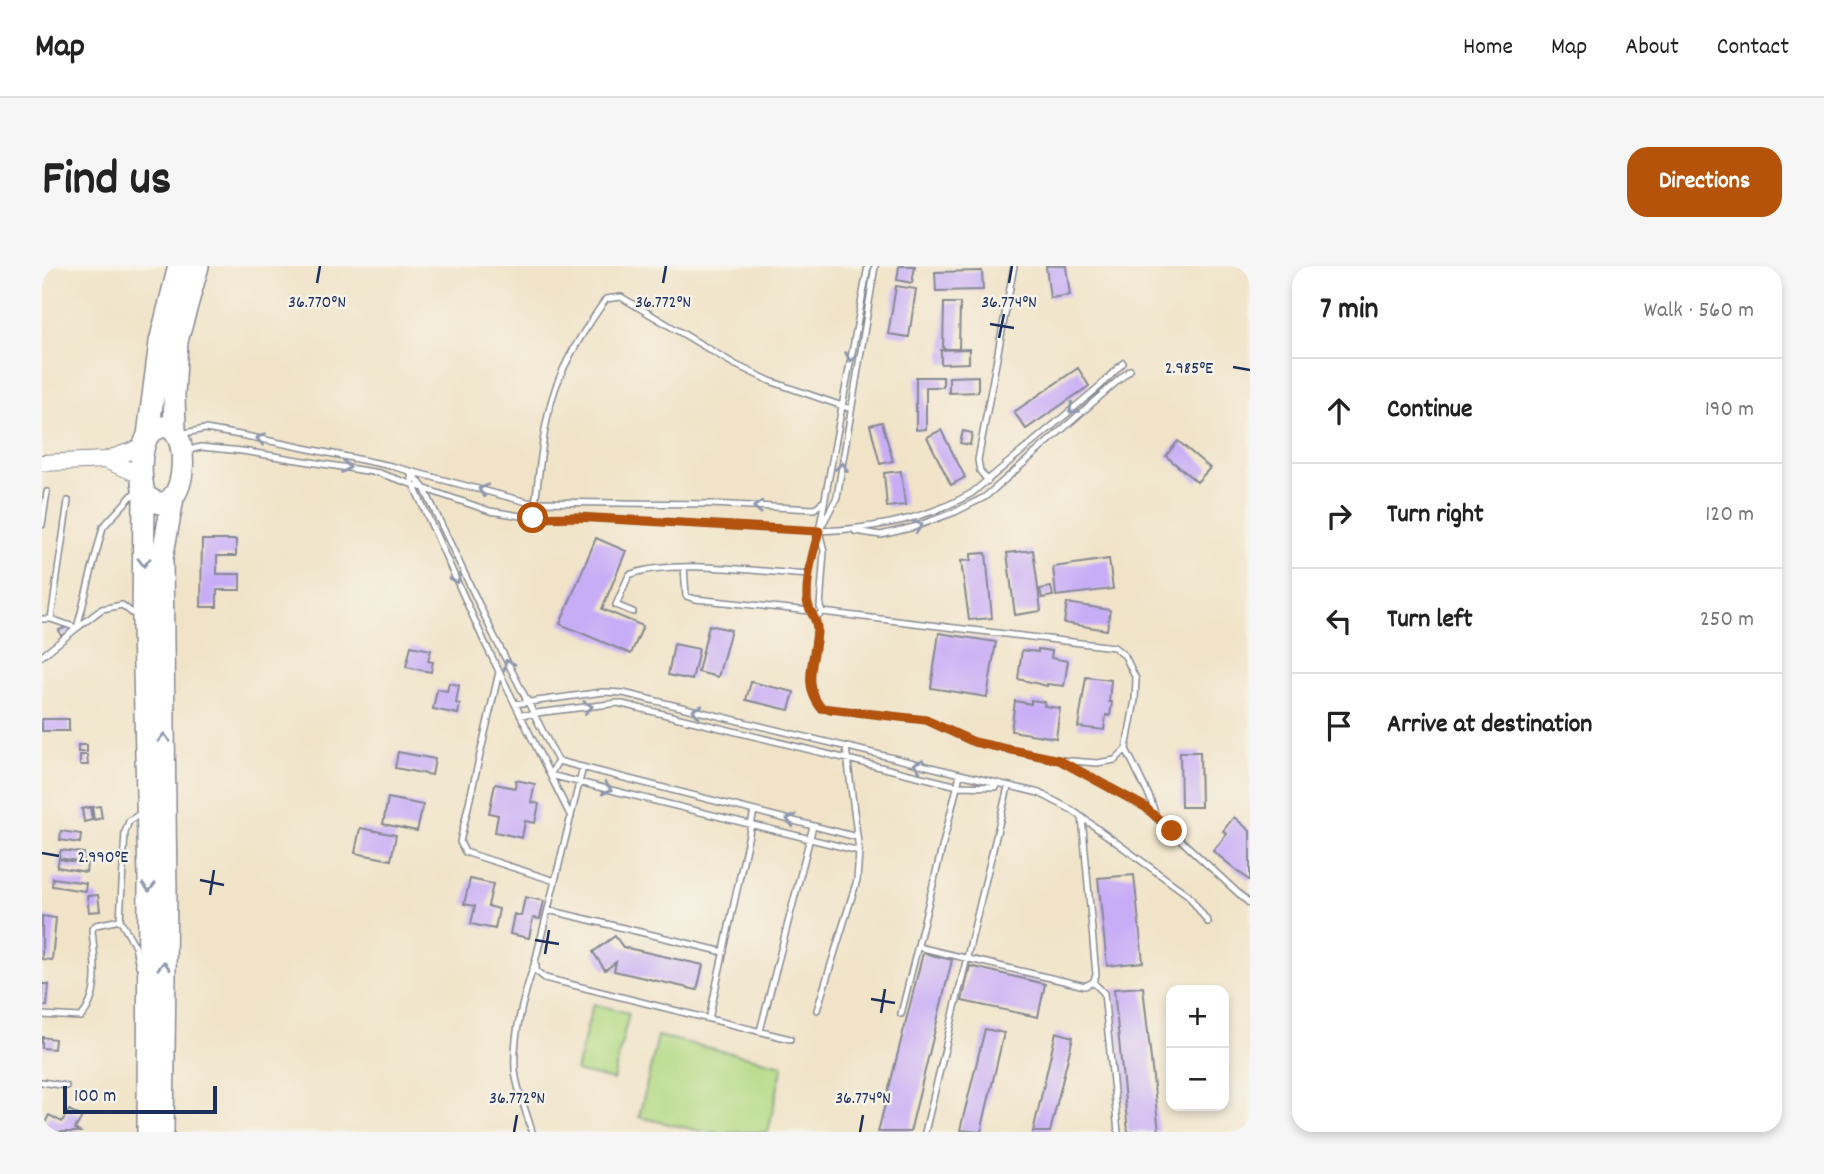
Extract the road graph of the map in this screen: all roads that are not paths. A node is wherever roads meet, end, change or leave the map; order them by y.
1 (179, 266) edge
2 (198, 266) edge
3 (868, 266) edge
4 (875, 266) edge
5 (1014, 266) edge
6 (1123, 363) dead end
7 (1130, 370) dead end
8 (842, 406) junction
9 (851, 409) junction
10 (178, 439) junction
11 (145, 441) junction
12 (105, 460) junction
13 (42, 463) edge
14 (410, 471) junction
15 (988, 481) junction
16 (143, 484) junction
17 (413, 484) junction
18 (424, 488) junction
19 (47, 492) dead end
20 (173, 498) junction
21 (68, 501) dead end
22 (823, 502) junction
23 (535, 503) junction
24 (533, 518) junction
25 (42, 525) edge
26 (852, 530) junction
27 (819, 531) junction
28 (684, 567) junction
29 (809, 575) junction
30 (633, 611) dead end
31 (810, 611) junction
32 (822, 612) junction
33 (816, 617) junction
34 (42, 619) edge
35 (51, 619) junction
36 (143, 627) junction
37 (77, 628) junction
38 (42, 656) edge
39 (499, 672) junction
40 (527, 702) junction
41 (515, 704) junction
42 (533, 713) junction
43 (520, 715) junction
44 (846, 747) junction
45 (1126, 749) junction
46 (847, 759) junction
47 (1059, 760) junction
48 (558, 761) junction
49 (583, 768) junction
50 (550, 775) junction
51 (960, 775) junction
52 (579, 782) junction
53 (958, 786) junction
54 (1008, 787) junction
55 (146, 809) junction
56 (754, 811) junction
57 (1156, 816) junction
58 (571, 817) junction
59 (1082, 817) junction
60 (751, 824) junction
61 (813, 826) junction
62 (857, 837) junction
63 (810, 839) junction
64 (859, 851) junction
65 (555, 881) junction
66 (1250, 904) edge
67 (548, 910) junction
68 (120, 920) junction
69 (1208, 922) dead end
70 (918, 947) junction
71 (723, 952) junction
72 (967, 958) junction
73 (535, 962) junction
74 (1093, 982) junction
75 (148, 983) junction
76 (817, 1010) dead end
77 (901, 1014) dead end
78 (42, 1015) edge
79 (709, 1019) junction
80 (760, 1031) junction
81 (790, 1039) dead end
82 (148, 1081) junction
83 (42, 1082) edge
84 (66, 1086) dead end
85 (138, 1132) edge
86 (148, 1132) edge
87 (163, 1132) edge
88 (532, 1132) edge
89 (925, 1132) edge
90 (1118, 1132) edge

1 - 11 highway
2 - 10 highway
3 -> 8 lane
4 - 9 lane
5 - 15 lane
6 -> 15 lane
26 -> 7 lane
8 - 9 lane
8 - 22 lane
8 - 23 lane
27 -> 9 lane
10 - 11 highway
14 -> 10 lane
10 -> 17 lane
10 - 20 highway
11 - 12 street
11 - 16 highway
12 - 13 street
12 - 16 street
14 - 17 lane
14 - 18 lane
23 -> 14 lane
15 - 26 lane
16 - 20 highway
16 -> 36 highway
16 - 37 lane
17 - 18 lane
17 -> 39 lane
18 - 24 lane
40 -> 18 lane
19 - 25 lane
87 -> 20 highway
21 - 35 lane
22 -> 23 lane
22 - 27 lane
23 - 24 lane
24 - 27 lane
26 - 27 lane
27 - 29 lane
27 - 32 lane
28 - 29 lane
28 - 30 lane
28 - 31 lane
29 - 31 lane
31 - 33 lane
32 - 33 lane
32 - 45 lane
33 - 47 lane
34 - 35 lane
35 - 37 lane
36 - 37 lane
36 - 55 highway
37 - 38 lane
39 - 41 lane
39 - 65 lane
40 - 41 lane
40 - 42 lane
44 -> 40 lane
41 - 43 lane
42 - 43 lane
42 -> 46 lane
42 - 48 lane
43 - 50 lane
44 - 46 lane
51 -> 44 lane
45 - 47 lane
45 - 57 lane
46 - 53 lane
46 - 62 lane
47 - 57 lane
48 - 49 lane
48 - 50 lane
49 - 52 lane
49 - 56 lane
50 - 52 lane
50 - 58 lane
51 - 53 lane
51 - 54 lane
52 - 58 lane
52 -> 60 lane
53 - 54 lane
53 - 70 lane
54 - 59 lane
54 - 72 lane
55 - 68 lane
55 -> 75 highway
56 - 60 lane
61 -> 56 lane
57 - 66 lane
58 - 65 lane
59 - 69 lane
59 - 74 lane
60 - 63 lane
60 - 71 lane
61 - 62 lane
61 - 63 lane
62 - 64 lane
63 - 64 lane
63 - 80 lane
64 - 76 lane
65 - 67 lane
67 - 71 lane
67 - 73 lane
68 - 75 lane
68 - 78 lane
70 - 72 lane
70 - 77 lane
71 - 79 lane
72 - 74 lane
72 - 89 lane
73 - 79 lane
73 - 88 lane
74 - 90 lane
75 - 82 highway
79 - 80 lane
80 - 81 lane
82 - 85 highway
82 - 86 highway
83 - 84 lane

